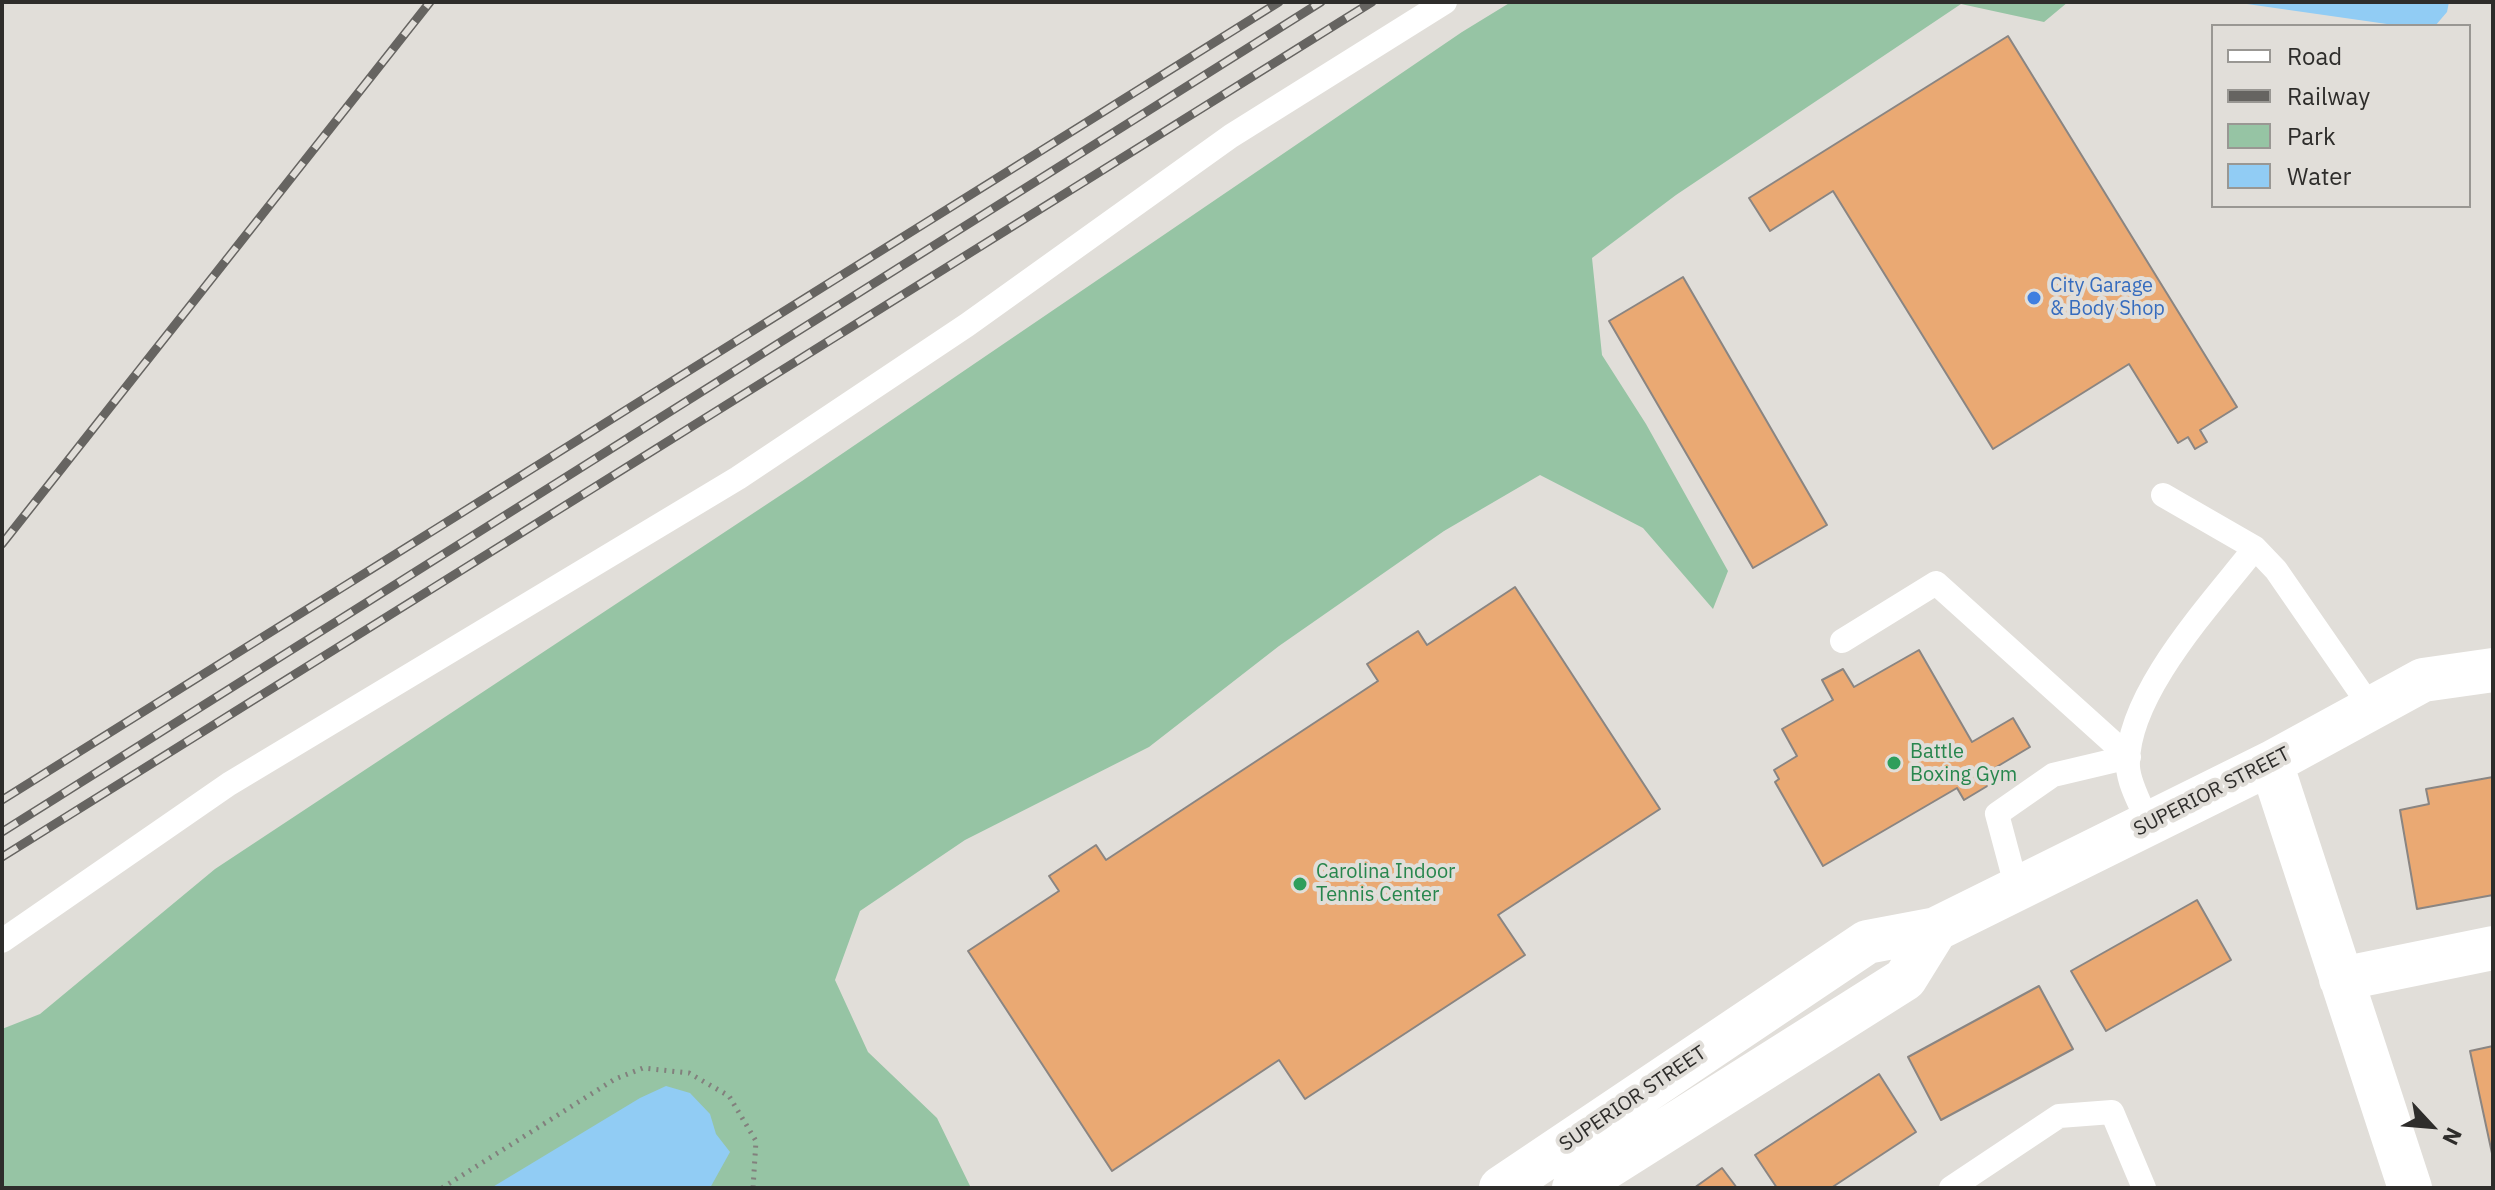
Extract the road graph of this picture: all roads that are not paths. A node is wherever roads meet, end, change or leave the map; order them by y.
1 (1445, 2) edge
2 (2163, 495) dead end
3 (2255, 548) junction
4 (1842, 641) dead end
5 (2493, 670) edge
6 (2372, 709) junction
7 (2129, 757) junction
8 (2271, 763) junction
9 (2149, 824) junction
10 (2017, 889) junction
11 (1936, 929) junction
12 (2, 941) edge
13 (2493, 948) edge
14 (2341, 979) junction
15 (1501, 1188) edge
16 (1574, 1188) edge
17 (1951, 1188) edge
18 (2144, 1188) edge
19 (2410, 1188) edge

1 - 12 lane
2 - 3 lane
3 - 6 lane
3 - 7 lane
4 - 7 lane
5 - 6 street, SUPERIOR STREET
6 - 8 street, SUPERIOR STREET
7 - 9 lane
7 - 10 lane
8 - 9 street, SUPERIOR STREET
8 - 14 street
9 - 10 street, SUPERIOR STREET
10 - 11 street, SUPERIOR STREET
11 - 15 street, SUPERIOR STREET
11 - 16 street, SUPERIOR STREET
13 - 14 street
14 - 19 street
17 - 18 lane

